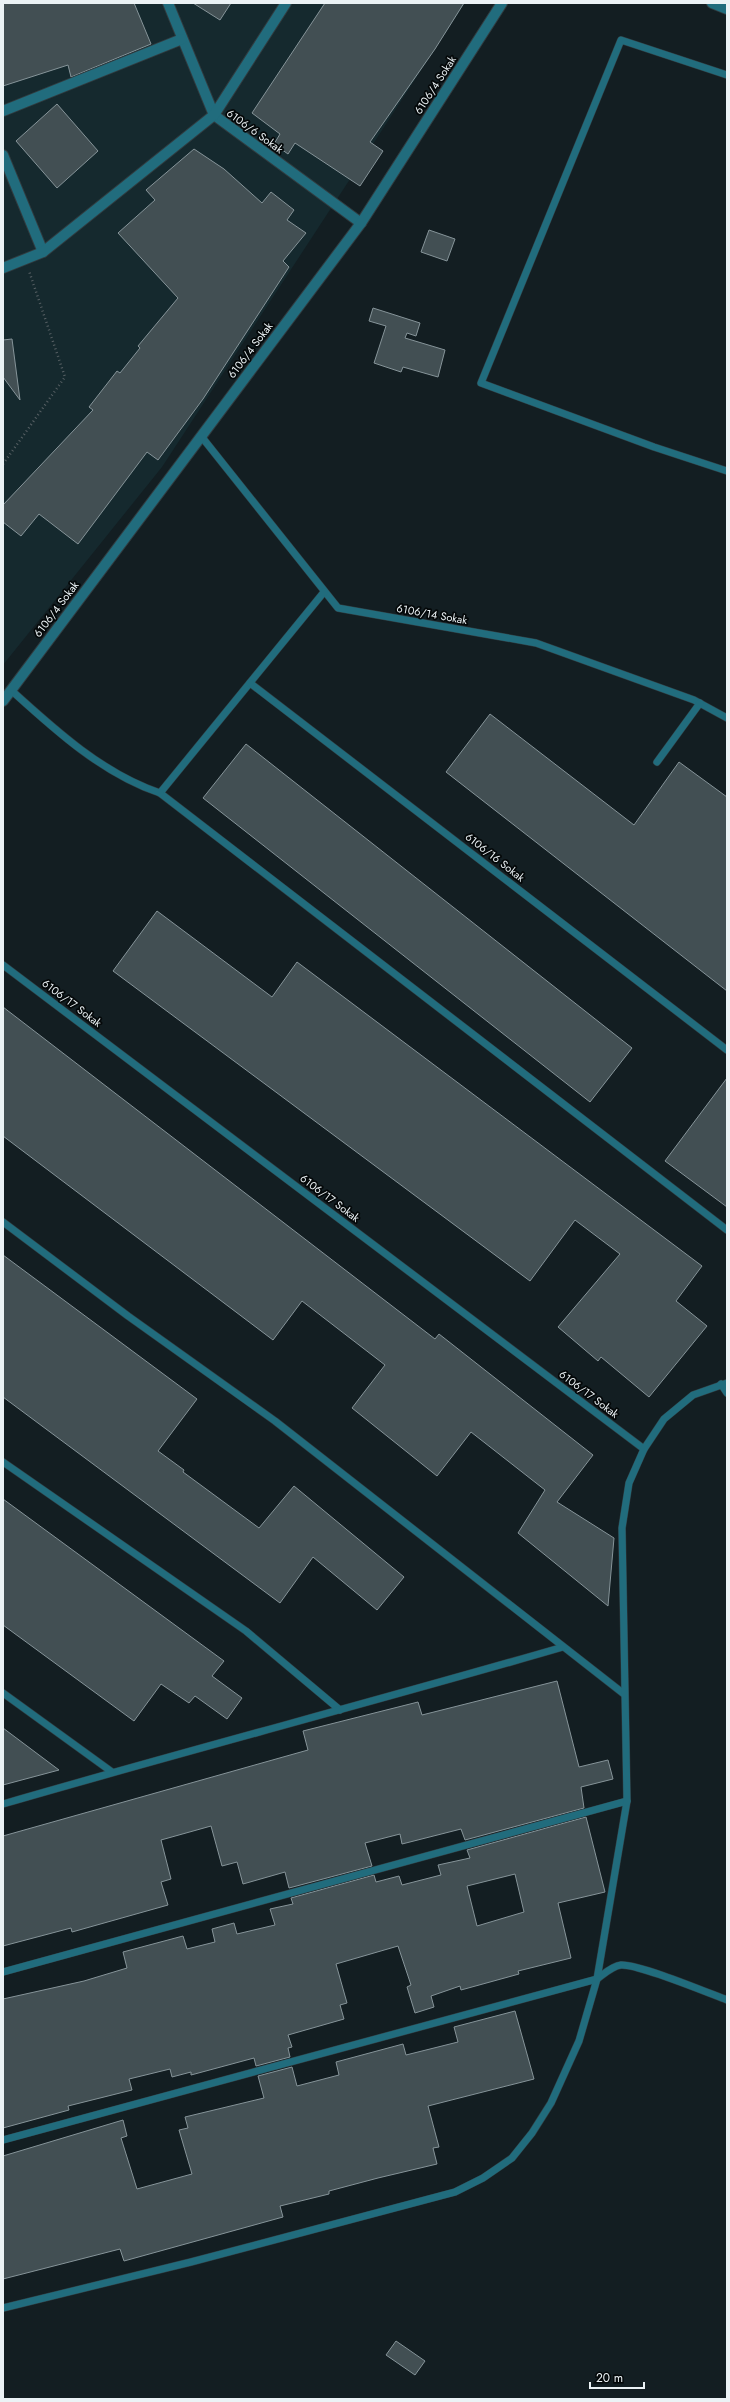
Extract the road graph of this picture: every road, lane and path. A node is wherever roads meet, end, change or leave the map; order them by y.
1 (168, 3) edge
2 (286, 3) edge
3 (502, 3) edge
4 (712, 3) edge
5 (727, 9) edge
6 (182, 39) junction
7 (727, 75) edge
8 (3, 111) edge
9 (214, 115) junction
10 (3, 156) edge
11 (360, 223) junction
12 (43, 252) junction
13 (25, 259) junction
14 (3, 268) edge
15 (201, 436) junction
16 (3, 464) edge
17 (727, 471) edge
18 (324, 592) junction
19 (250, 682) junction
20 (11, 690) junction
21 (3, 701) edge
22 (700, 703) junction
23 (727, 718) edge
24 (657, 762) dead end
25 (160, 792) junction
26 (3, 965) edge
27 (727, 1050) edge
28 (3, 1222) edge
29 (727, 1230) edge
30 (724, 1383) edge
31 (727, 1393) edge
32 (644, 1449) junction
33 (3, 1462) edge
34 (563, 1647) junction
35 (3, 1693) edge
36 (624, 1694) junction
37 (340, 1710) junction
38 (112, 1772) junction
39 (627, 1801) junction
40 (3, 1804) edge
41 (3, 1972) edge
42 (597, 1980) junction
43 (727, 2000) edge
44 (3, 2140) edge
45 (3, 2308) edge

1 - 6 street, 6106/6 Sokak
2 - 9 street
3 - 11 street, 6106/4 Sokak
4 - 5 street
6 - 8 street
6 - 9 street, 6106/6 Sokak
7 - 17 lane
9 - 11 street, 6106/6 Sokak
9 - 12 street
10 - 12 street
11 - 15 street, 6106/4 Sokak
12 - 13 street
13 - 14 street
13 - 16 path
15 - 18 lane, 6106/14 Sokak
15 - 20 street, 6106/4 Sokak
18 - 19 lane
18 - 22 lane, 6106/14 Sokak
19 - 25 lane
19 - 27 lane, 6106/16 Sokak
20 - 21 street, 6106/4 Sokak
20 - 25 lane
22 - 23 lane, 6106/14 Sokak
22 - 24 lane
25 - 29 lane
26 - 32 lane, 6106/17 Sokak
28 - 34 lane
30 - 31 lane
30 - 32 lane
32 - 36 lane
33 - 37 lane
34 - 36 lane
34 - 37 lane
35 - 38 lane
36 - 39 lane
37 - 38 lane
38 - 40 lane
39 - 41 lane
39 - 42 lane
42 - 43 lane
42 - 44 lane
42 - 45 lane

